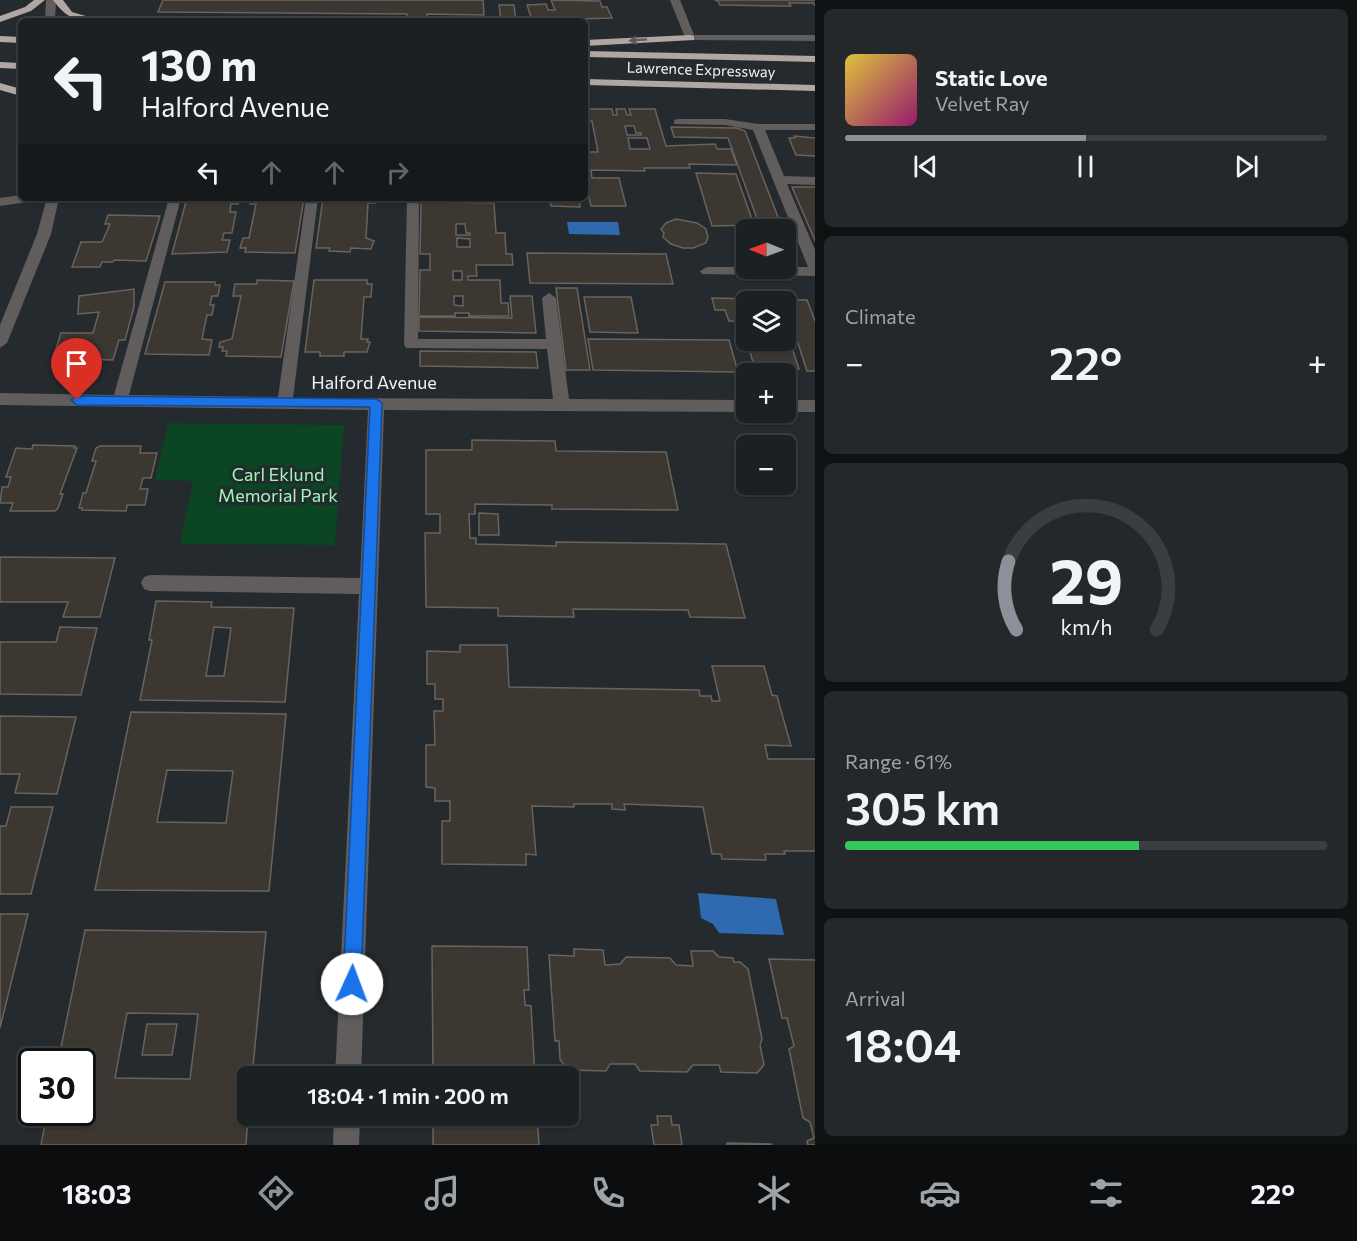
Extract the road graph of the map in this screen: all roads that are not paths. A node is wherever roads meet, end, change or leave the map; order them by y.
1 (40, 0) edge
2 (51, 0) edge
3 (58, 0) edge
4 (675, 0) edge
5 (50, 18) edge
6 (86, 18) edge
7 (0, 19) edge
8 (690, 38) junction
9 (815, 38) edge
10 (0, 39) edge
11 (18, 40) edge
12 (588, 43) edge
13 (588, 54) edge
14 (815, 59) edge
15 (0, 65) edge
16 (18, 66) edge
17 (588, 82) edge
18 (0, 86) edge
19 (815, 88) edge
20 (18, 91) edge
21 (678, 122) dead end
22 (758, 127) junction
23 (815, 127) edge
24 (779, 180) junction
25 (815, 181) edge
26 (18, 199) edge
27 (52, 201) edge
28 (174, 201) edge
29 (312, 201) edge
30 (413, 201) edge
31 (0, 202) edge
32 (815, 269) edge
33 (706, 271) dead end
34 (815, 271) edge
35 (549, 298) dead end
36 (0, 343) edge
37 (554, 344) junction
38 (0, 399) edge
39 (120, 401) junction
40 (285, 403) junction
41 (376, 403) junction
42 (562, 405) junction
43 (736, 405) edge
44 (796, 406) edge
45 (815, 406) edge
46 (150, 583) dead end
47 (368, 586) junction
48 (348, 1066) edge
49 (347, 1126) edge
50 (346, 1145) edge

1 - 7 highway
2 - 5 street
3 - 6 highway
4 - 8 street
8 - 9 street
8 -> 12 highway
10 - 11 highway
13 - 14 highway, Lawrence Expressway
15 - 16 highway
17 - 19 highway, Lawrence Expressway
18 - 20 highway
21 - 22 street
22 - 23 street
22 - 24 street
24 - 25 street
24 - 32 street
26 - 31 street
27 - 36 street
28 - 39 street
29 - 40 street
30 - 37 street
33 - 34 street
35 - 37 street
37 - 42 street
38 - 39 street, Halford Avenue
39 - 40 street, Halford Avenue
40 - 41 street, Halford Avenue
41 - 42 street, Halford Avenue
41 - 47 street
42 - 43 street, Halford Avenue
44 - 45 street
46 - 47 street
47 - 48 street
49 - 50 street

